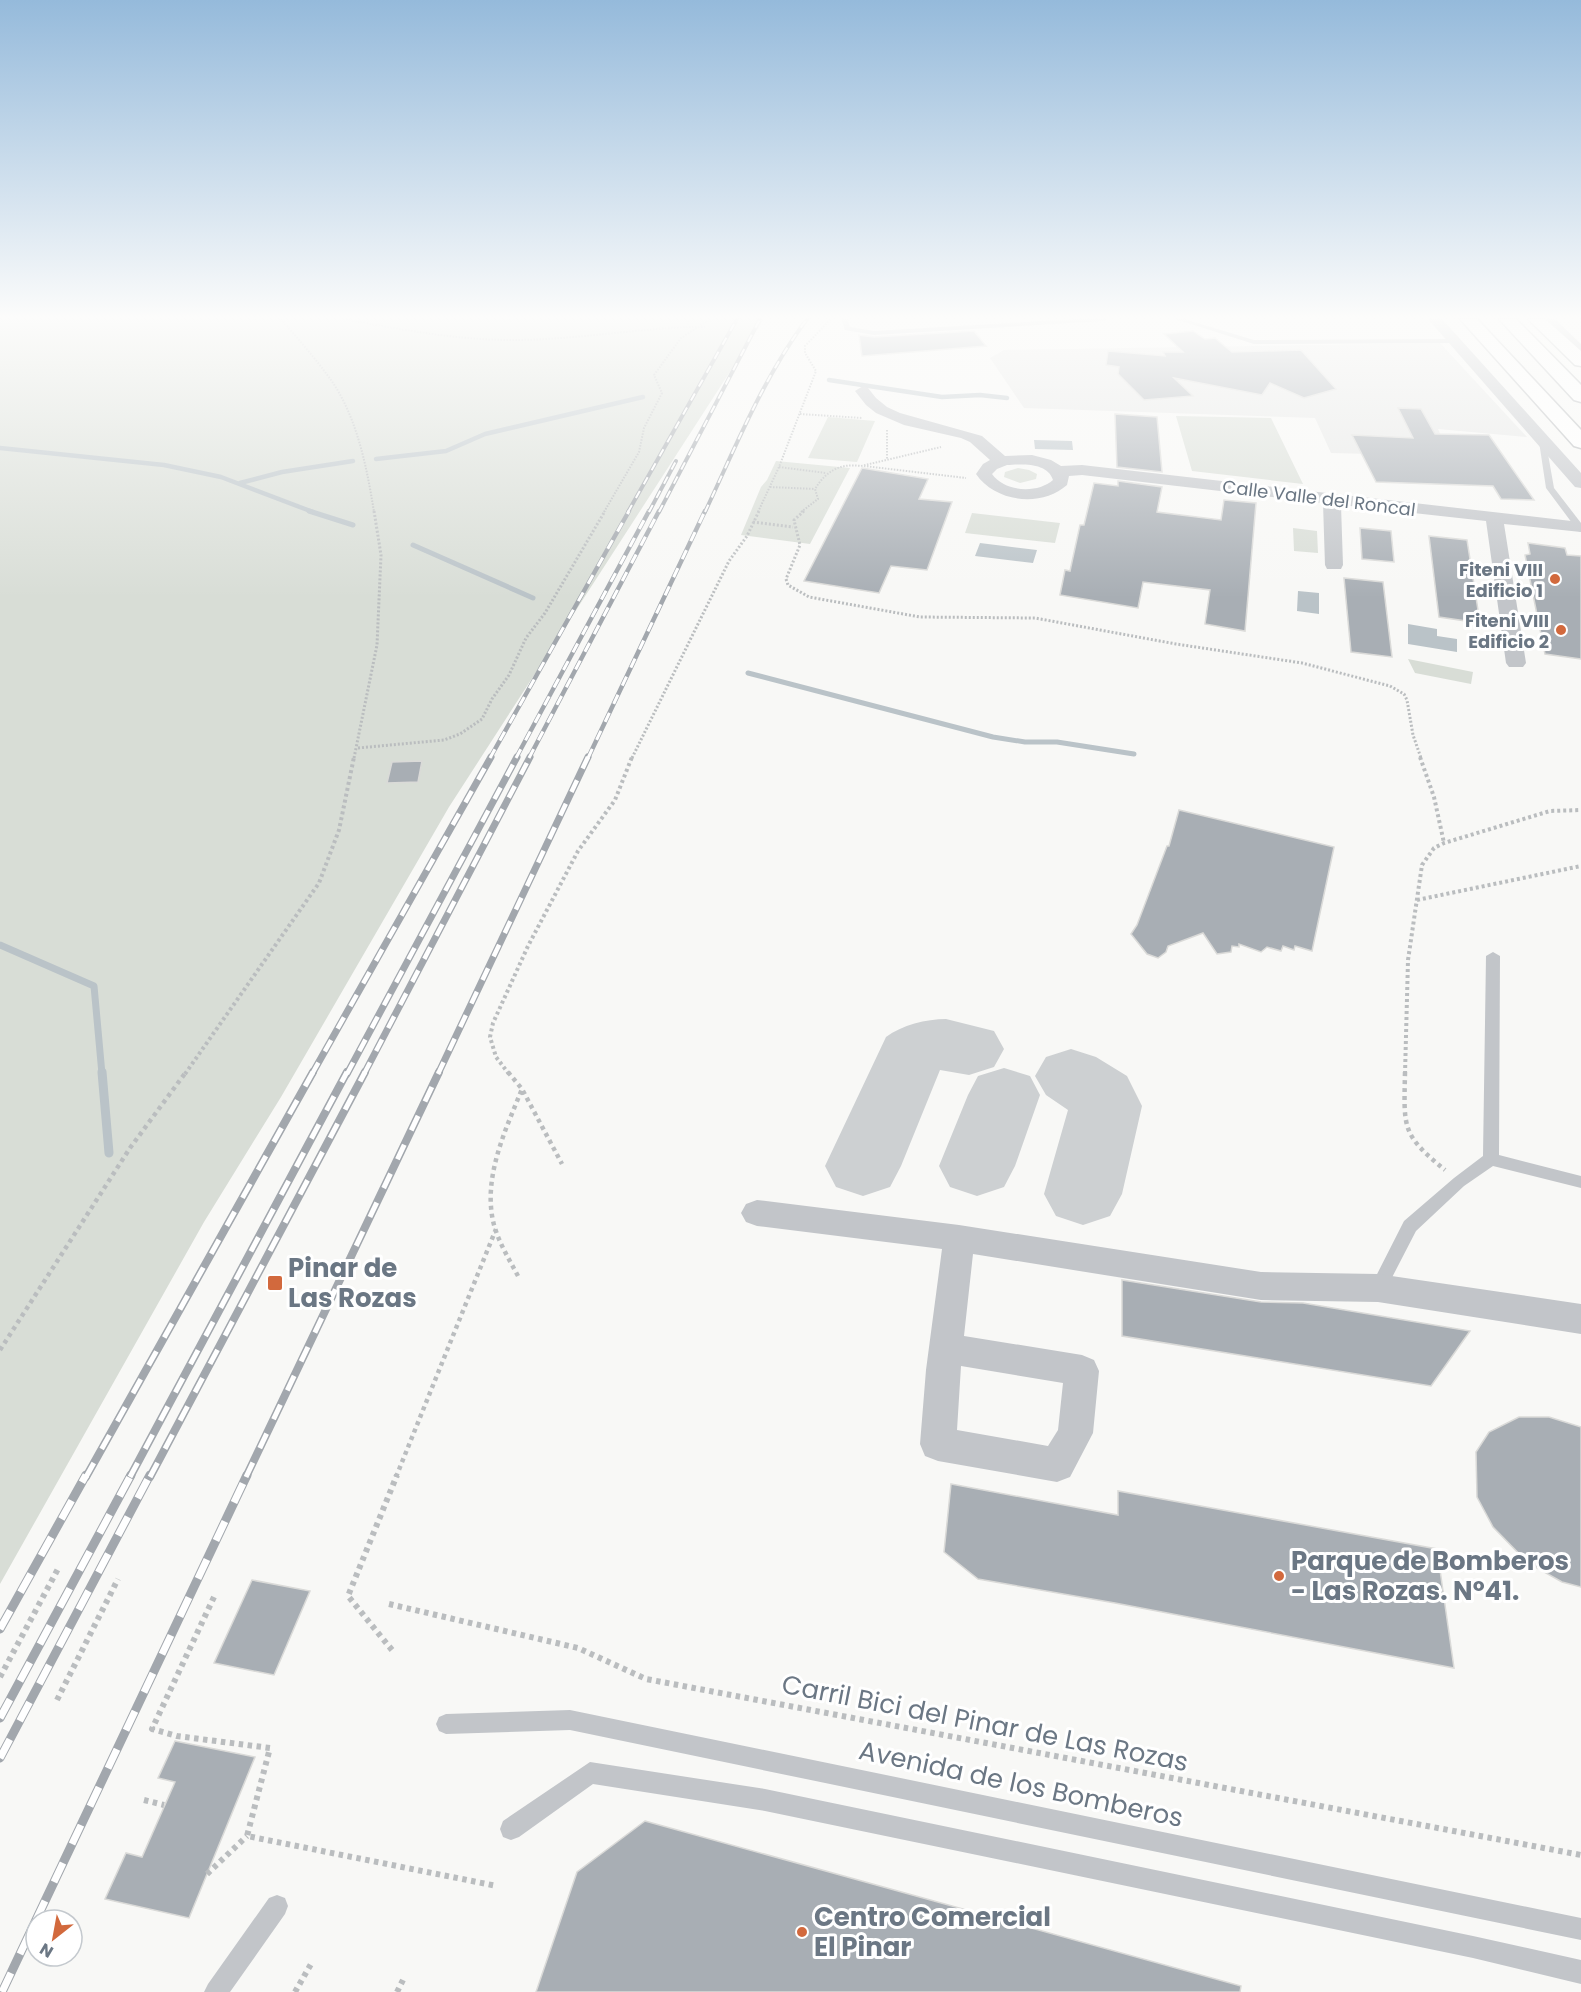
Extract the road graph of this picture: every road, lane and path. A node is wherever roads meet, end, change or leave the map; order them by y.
1 (347, 412) edge
2 (653, 412) edge
3 (880, 412) edge
4 (1519, 412) edge
5 (1549, 412) edge
6 (1553, 412) edge
7 (800, 414) joint
8 (883, 415) junction
9 (1541, 436) junction
10 (1576, 437) edge
11 (976, 438) junction
12 (887, 459) junction
13 (1001, 461) junction
14 (861, 466) junction
15 (779, 467) junction
16 (1058, 471) junction
17 (827, 473) junction
18 (984, 474) junction
19 (1581, 483) edge
20 (770, 487) junction
21 (815, 489) junction
22 (1332, 499) junction
23 (1494, 518) junction
24 (753, 522) junction
25 (793, 527) junction
26 (1580, 528) edge
27 (1334, 565) dead end
28 (1516, 663) dead end
29 (358, 748) junction
30 (1581, 810) edge
31 (1444, 843) junction
32 (1581, 866) edge
33 (1417, 900) junction
34 (1493, 956) dead end
35 (522, 1089) junction
36 (1491, 1159) junction
37 (562, 1164) dead end
38 (1459, 1182) junction
39 (1581, 1182) edge
40 (757, 1213) dead end
41 (496, 1229) junction
42 (959, 1238) junction
43 (518, 1276) dead end
44 (1378, 1288) junction
45 (1581, 1319) edge
46 (946, 1348) junction
47 (0, 1350) edge
48 (59, 1567) dead end
49 (118, 1579) dead end
50 (214, 1597) dead end
51 (389, 1604) dead end
52 (392, 1650) dead end
53 (0, 1677) edge
54 (57, 1700) dead end
55 (446, 1724) dead end
56 (144, 1800) dead end
57 (164, 1805) dead end
58 (511, 1829) dead end
59 (247, 1836) junction
60 (1581, 1855) edge
61 (207, 1874) dead end
62 (497, 1886) dead end
63 (277, 1906) dead end
64 (1581, 1929) edge
65 (311, 1964) dead end
66 (1581, 1972) edge
67 (403, 1980) dead end
68 (216, 1992) edge
69 (295, 1992) edge
70 (397, 1992) edge

1 - 29 path
2 - 29 path
3 - 8 street
4 - 9 street
5 - 10 highway
6 - 10 highway
7 - 8 path
7 - 15 path
8 - 11 street
8 - 12 path
9 - 19 street
9 - 26 lane
11 - 12 path
11 - 13 street
12 - 14 path
13 - 16 street
13 - 18 street
14 - 17 path
14 - 18 path
15 - 17 path
15 - 20 path
16 - 18 street
16 - 22 street, Calle Valle del Roncal
17 - 21 path
20 - 21 path
20 - 24 path
21 - 25 path
22 - 23 street, Calle Valle del Roncal
22 - 27 street
23 - 26 street, Calle Valle del Roncal
23 - 28 street
24 - 25 path
24 - 35 path
25 - 31 path
29 - 47 path
30 - 31 path
31 - 33 path
32 - 33 path
33 - 38 path
34 - 36 lane
35 - 37 path
35 - 41 path
36 - 38 lane
36 - 39 lane
38 - 44 lane
40 - 42 street
41 - 43 path
41 - 52 path
42 - 44 street
42 - 46 street
44 - 45 street
46 - 46 street
48 - 53 path
49 - 54 path
50 - 59 path
51 - 60 path, Carril Bici del Pinar de Las Rozas
55 - 64 lane, Avenida de los Bomberos
56 - 57 path
58 - 66 lane
59 - 61 path
59 - 62 path
63 - 68 lane
65 - 69 path
67 - 70 path

